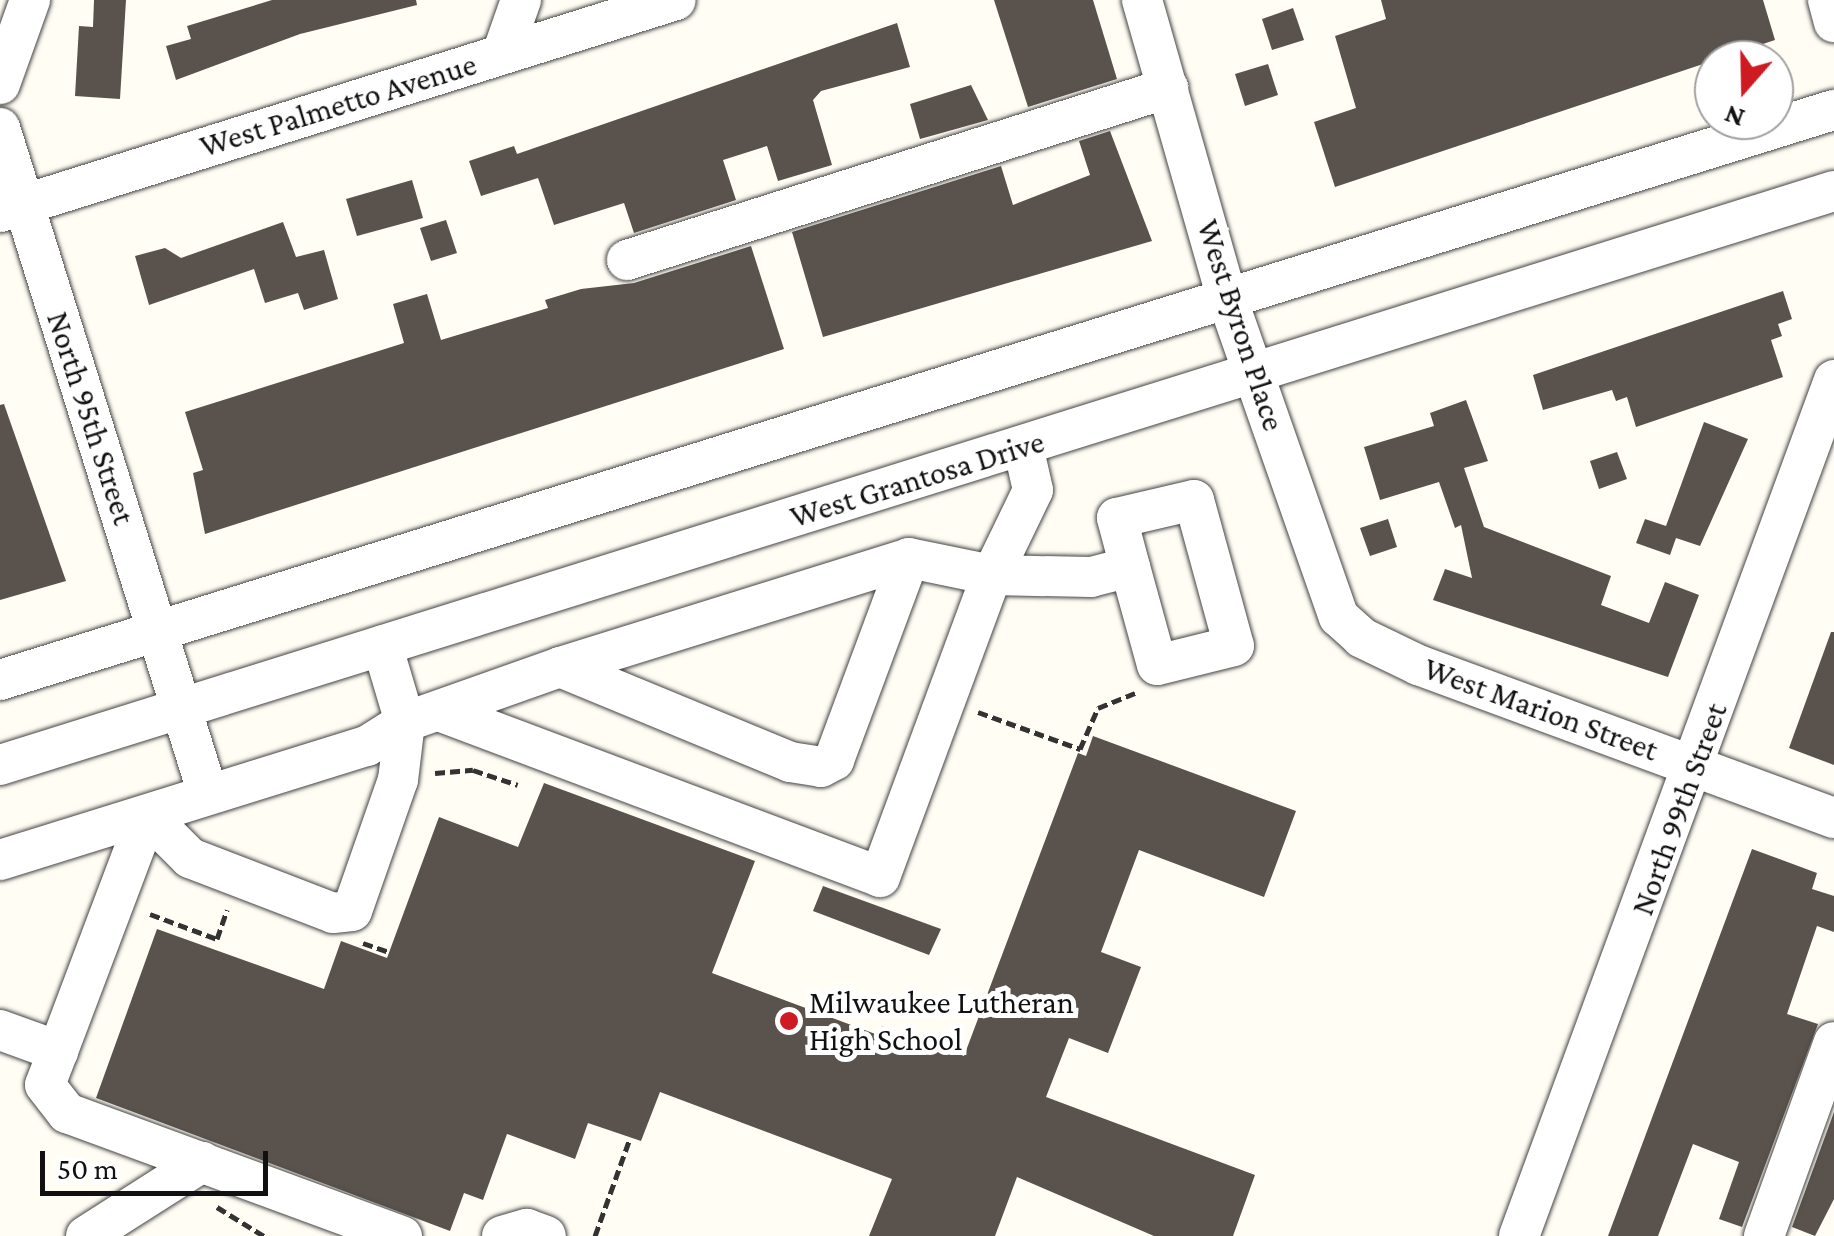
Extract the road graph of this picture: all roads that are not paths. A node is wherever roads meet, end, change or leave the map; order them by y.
1 (30, 0) edge
2 (521, 0) edge
3 (676, 0) edge
4 (1142, 0) edge
5 (1828, 0) edge
6 (1834, 22) edge
7 (502, 54) junction
8 (0, 84) edge
9 (1168, 88) junction
10 (1834, 110) edge
11 (0, 128) edge
12 (1834, 191) edge
13 (10, 208) edge
14 (627, 260) dead end
15 (1228, 298) junction
16 (1255, 374) junction
17 (1834, 380) edge
18 (1023, 446) junction
19 (909, 558) junction
20 (1130, 567) junction
21 (992, 575) junction
22 (160, 630) junction
23 (1362, 638) joint
24 (382, 645) junction
25 (560, 667) junction
26 (0, 680) edge
27 (185, 706) junction
28 (422, 716) junction
29 (0, 765) edge
30 (1696, 766) junction
31 (207, 791) junction
32 (147, 815) junction
33 (1834, 818) edge
34 (0, 860) edge
35 (0, 1030) edge
36 (1834, 1042) edge
37 (58, 1051) junction
38 (202, 1162) junction
39 (86, 1236) edge
40 (402, 1236) edge
41 (502, 1236) edge
42 (546, 1236) edge
43 (1519, 1236) edge
44 (1764, 1236) edge

1 - 8 street
2 - 7 street
3 - 7 street, West Palmetto Avenue
4 - 9 street, West Byron Place
5 - 6 street
7 - 13 street, West Palmetto Avenue
9 - 14 street
9 - 15 street, West Byron Place
10 - 15 street
11 - 13 street, North 95th Street
12 - 16 street, West Grantosa Drive
13 - 22 street, North 95th Street
15 - 16 street, West Byron Place
15 - 22 street
16 - 18 street, West Grantosa Drive
16 - 23 street, West Byron Place
17 - 30 street, North 99th Street
18 - 21 street
18 - 24 street, West Grantosa Drive
19 - 21 street
19 - 25 street
19 - 25 street
20 - 20 street
20 - 21 street
21 - 28 street
22 - 26 street
22 - 27 street, North 95th Street
23 - 30 street, West Marion Street
24 - 27 street, West Grantosa Drive
24 - 28 street
25 - 28 street
27 - 29 street, West Grantosa Drive
27 - 31 street, North 95th Street
28 - 31 street
28 - 32 street
30 - 33 street, West Marion Street
30 - 43 street, North 99th Street
31 - 32 street
32 - 34 street
32 - 37 street
35 - 37 street
36 - 44 street
37 - 38 street
38 - 39 street
38 - 40 street
41 - 42 street

